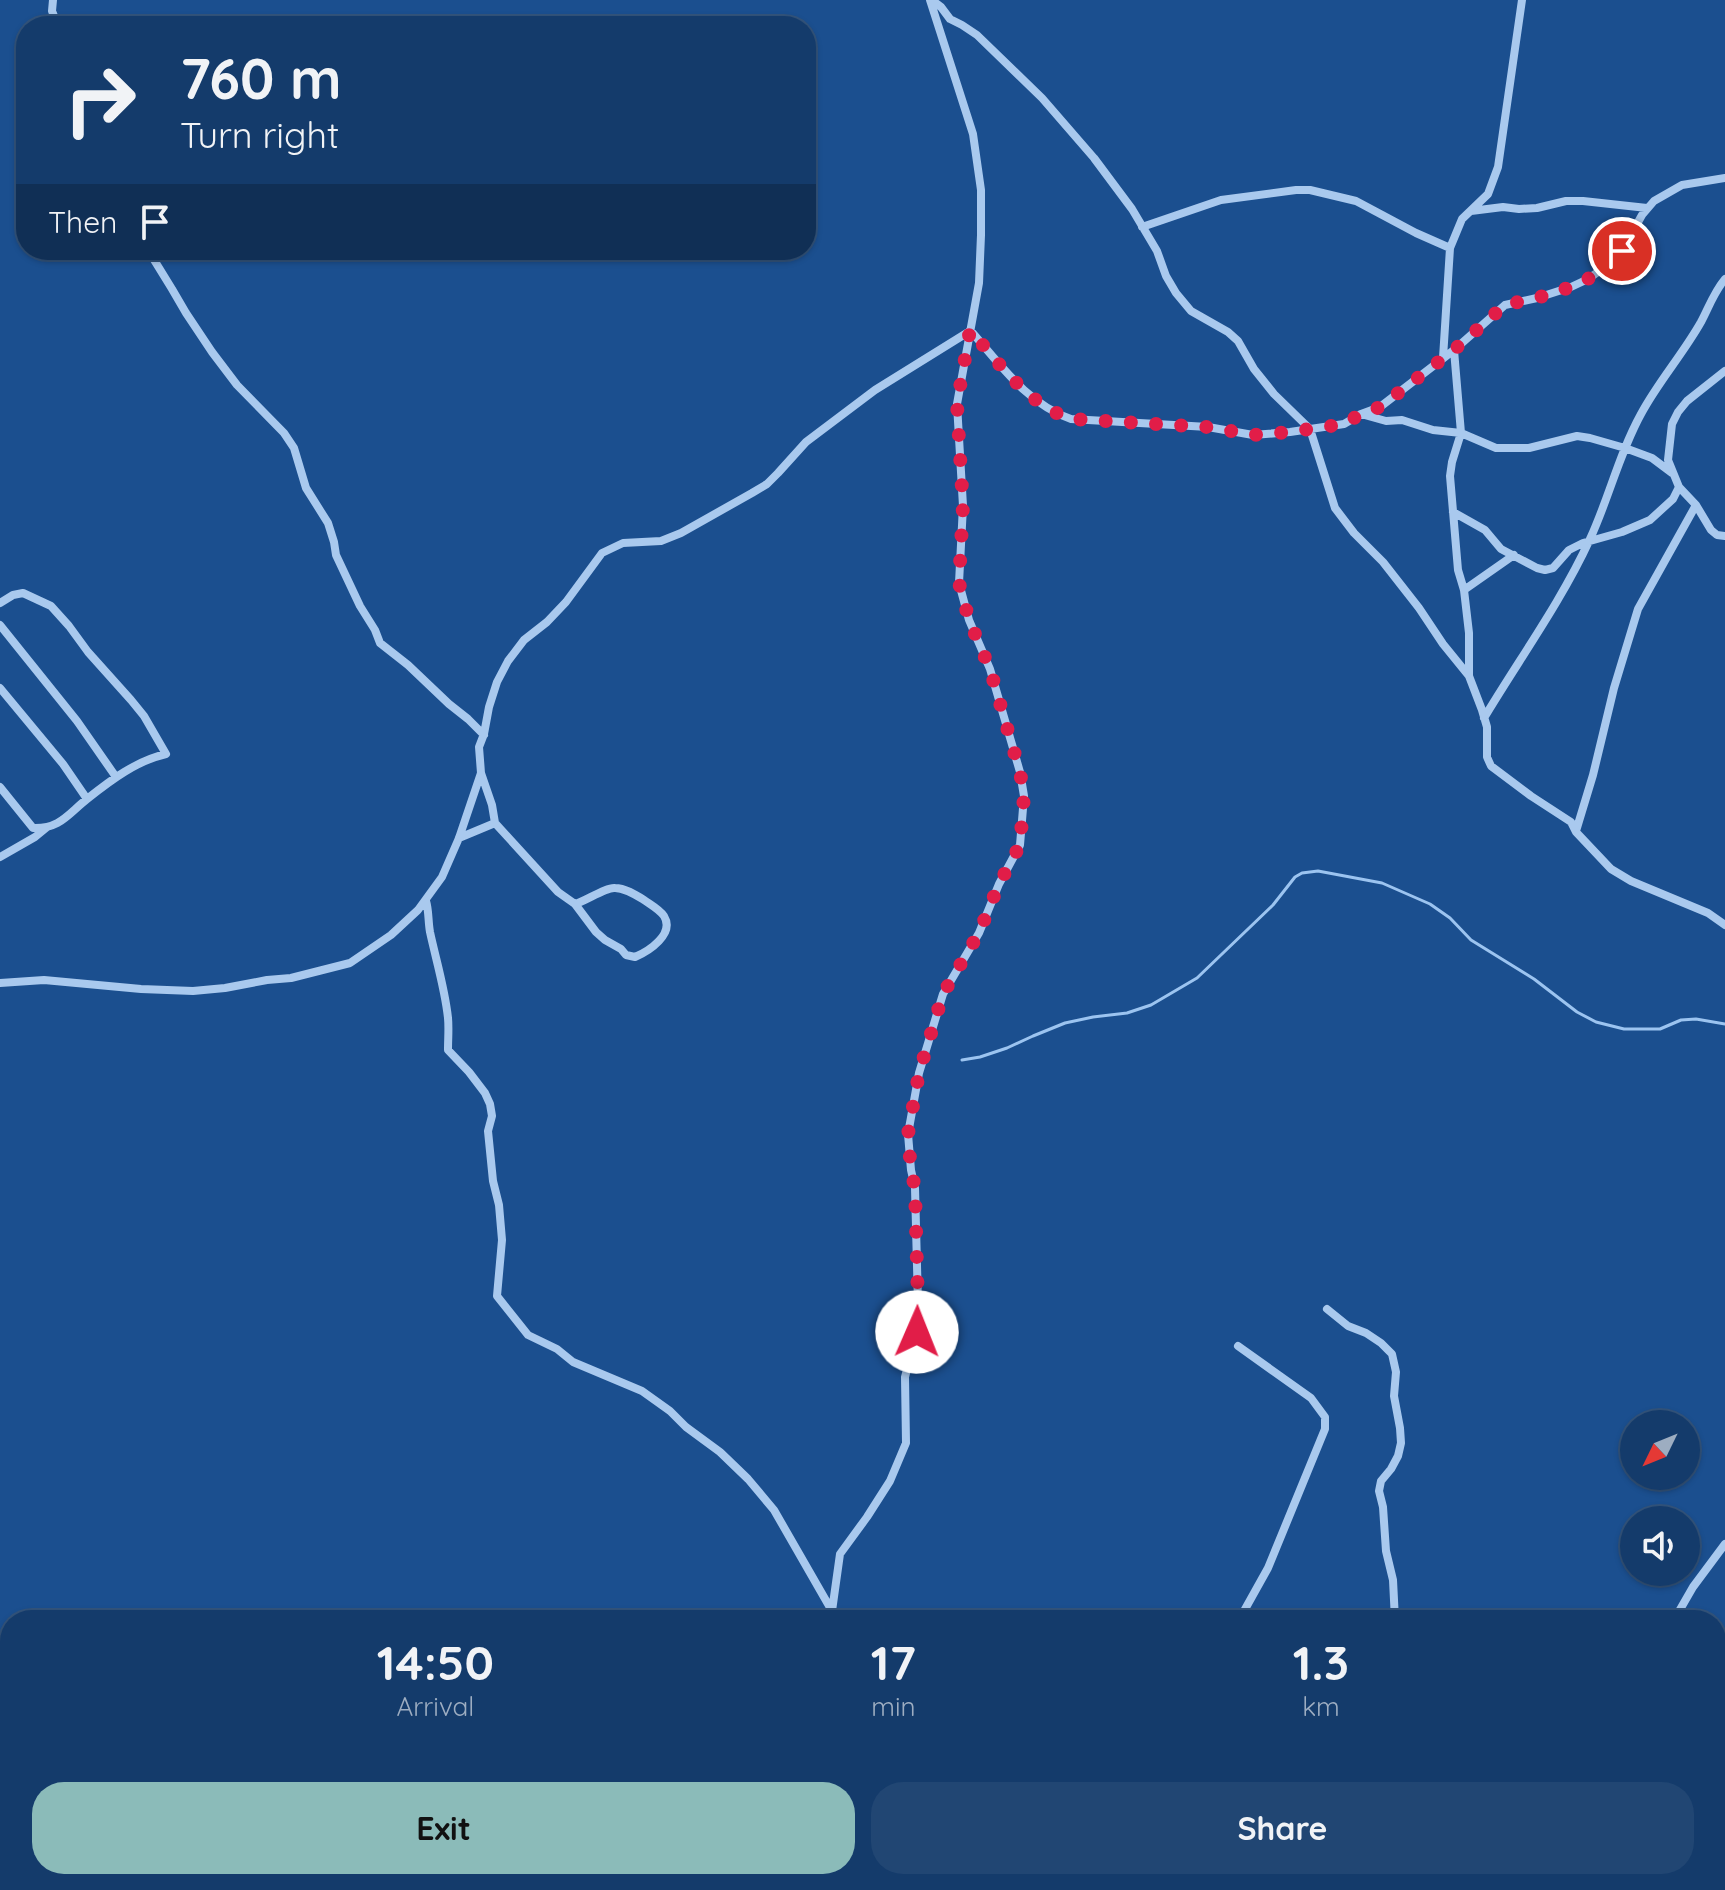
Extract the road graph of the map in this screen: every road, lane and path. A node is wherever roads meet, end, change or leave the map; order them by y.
1 (931, 0) edge
2 (1522, 0) edge
3 (1725, 178) edge
4 (1647, 208) junction
5 (1471, 211) junction
6 (1142, 227) junction
7 (1450, 248) junction
8 (154, 260) edge
9 (1725, 279) edge
10 (970, 330) junction
11 (1454, 350) junction
12 (1443, 358) junction
13 (1725, 371) edge
14 (1361, 414) junction
15 (1310, 429) junction
16 (1461, 433) junction
17 (1625, 448) junction
18 (1672, 473) junction
19 (1679, 487) junction
20 (1696, 505) junction
21 (1453, 512) junction
22 (1725, 536) edge
23 (1589, 541) junction
24 (1514, 555) junction
25 (1464, 590) junction
26 (0, 603) edge
27 (0, 625) edge
28 (1469, 676) junction
29 (0, 688) edge
30 (1484, 718) junction
31 (484, 735) junction
32 (481, 773) junction
33 (116, 777) junction
34 (0, 787) edge
35 (87, 799) junction
36 (495, 823) junction
37 (46, 828) junction
38 (1576, 832) junction
39 (459, 838) junction
40 (0, 857) edge
41 (426, 901) junction
42 (575, 904) junction
43 (1725, 925) edge
44 (0, 983) edge
45 (1327, 1309) dead end
46 (1238, 1346) dead end
47 (1725, 1544) edge
48 (830, 1610) edge
49 (834, 1610) edge
50 (1245, 1610) edge
51 (1394, 1610) edge
52 (1680, 1610) edge

1 - 6 street
1 - 10 street
2 - 5 street
3 - 4 street
4 - 5 street
4 - 11 street
5 - 7 street
6 - 7 street
6 - 15 street
7 - 12 street
8 - 31 street
9 - 17 street
10 - 15 street
10 - 31 street
10 - 49 street
11 - 12 street
11 - 16 street
12 - 14 street
13 - 18 street
14 - 15 street
14 - 16 street
15 - 28 street
16 - 17 street
16 - 21 street
17 - 18 street
17 - 23 street
18 - 19 street
19 - 20 street
19 - 23 street
20 - 22 street
20 - 38 street
21 - 24 street
21 - 25 street
23 - 24 street
23 - 30 street
24 - 25 street
25 - 28 street
26 - 33 street
27 - 33 street
28 - 30 street
29 - 35 street
30 - 38 street
31 - 32 street
32 - 36 street
32 - 39 street
33 - 35 street
34 - 37 street
35 - 37 street
36 - 39 street
36 - 42 street
37 - 40 street
38 - 43 street
39 - 41 street
41 - 44 street
41 - 48 street
42 - 42 street
45 - 51 street
46 - 50 street
47 - 52 street

